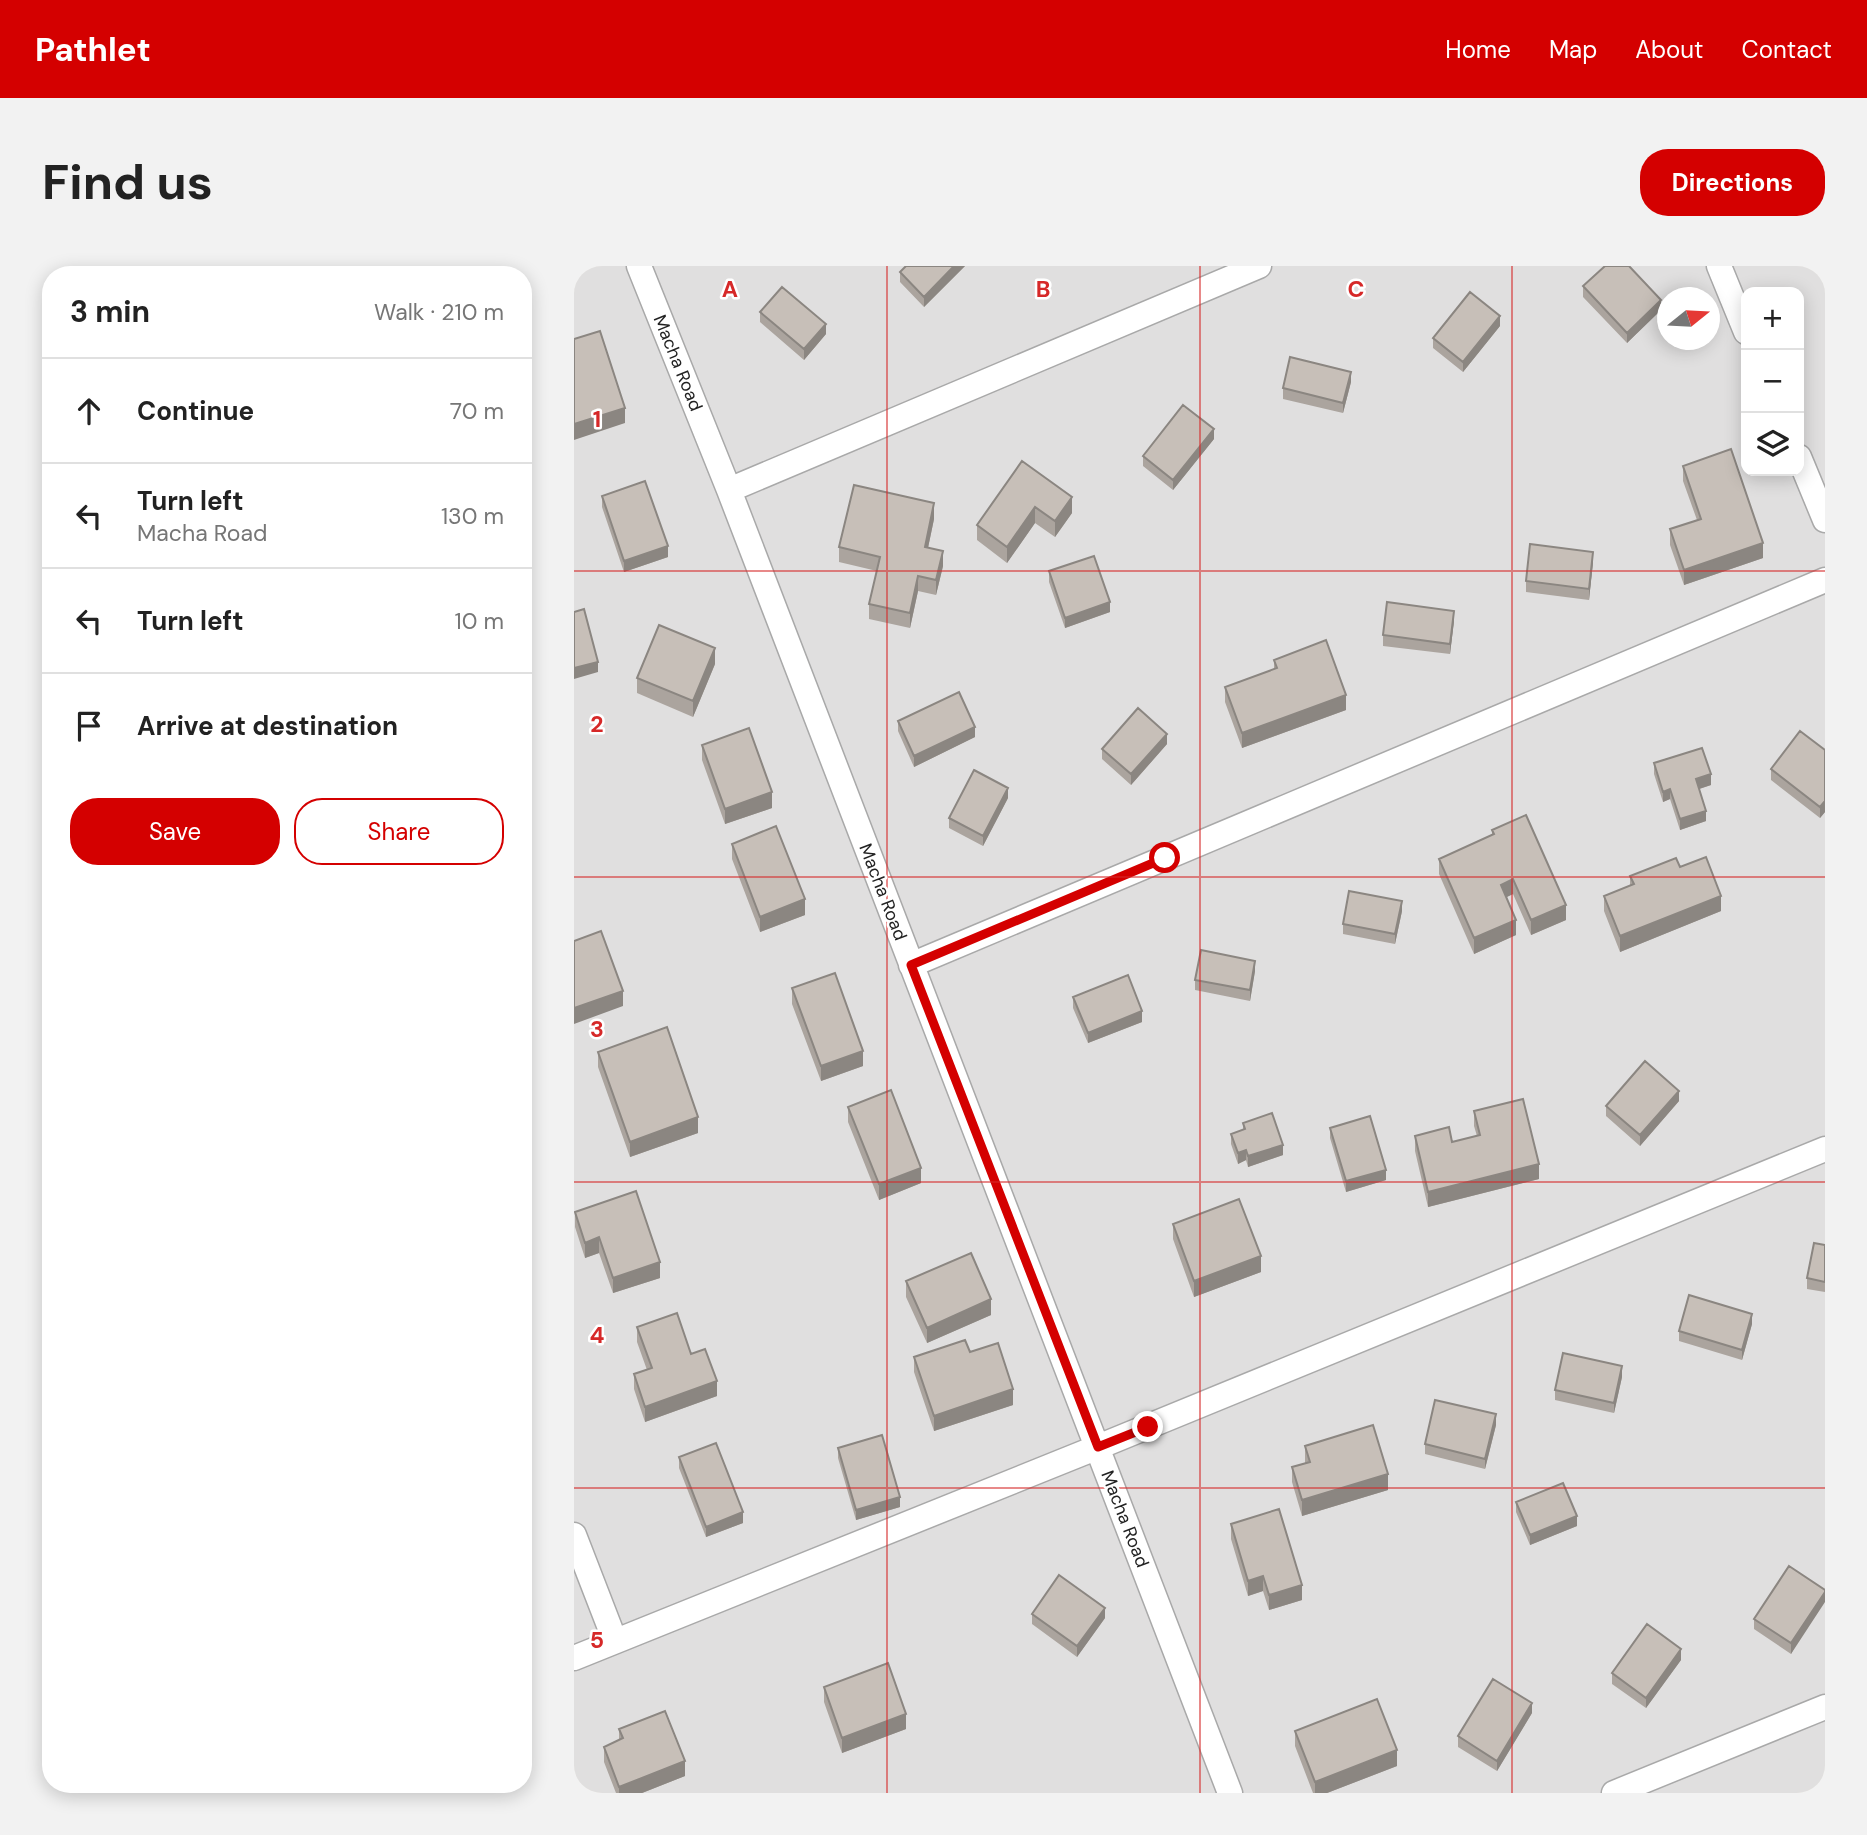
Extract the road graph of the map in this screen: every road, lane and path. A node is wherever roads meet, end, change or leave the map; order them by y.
1 (639, 266) edge
2 (1259, 266) edge
3 (1719, 266) edge
4 (1741, 320) edge
5 (1804, 469) edge
6 (729, 489) junction
7 (1825, 520) edge
8 (1825, 580) edge
9 (911, 965) junction
10 (1825, 1149) edge
11 (1098, 1447) junction
12 (574, 1535) edge
13 (615, 1642) junction
14 (574, 1658) edge
15 (1825, 1707) edge
16 (1230, 1793) edge
17 (1614, 1793) edge

1 - 6 street, Macha Road
2 - 6 street
3 - 4 street
5 - 7 street
6 - 9 street, Macha Road
8 - 9 street
9 - 11 street, Macha Road
10 - 11 street
11 - 13 street
11 - 16 street, Macha Road
12 - 13 street
13 - 14 street
15 - 17 street

